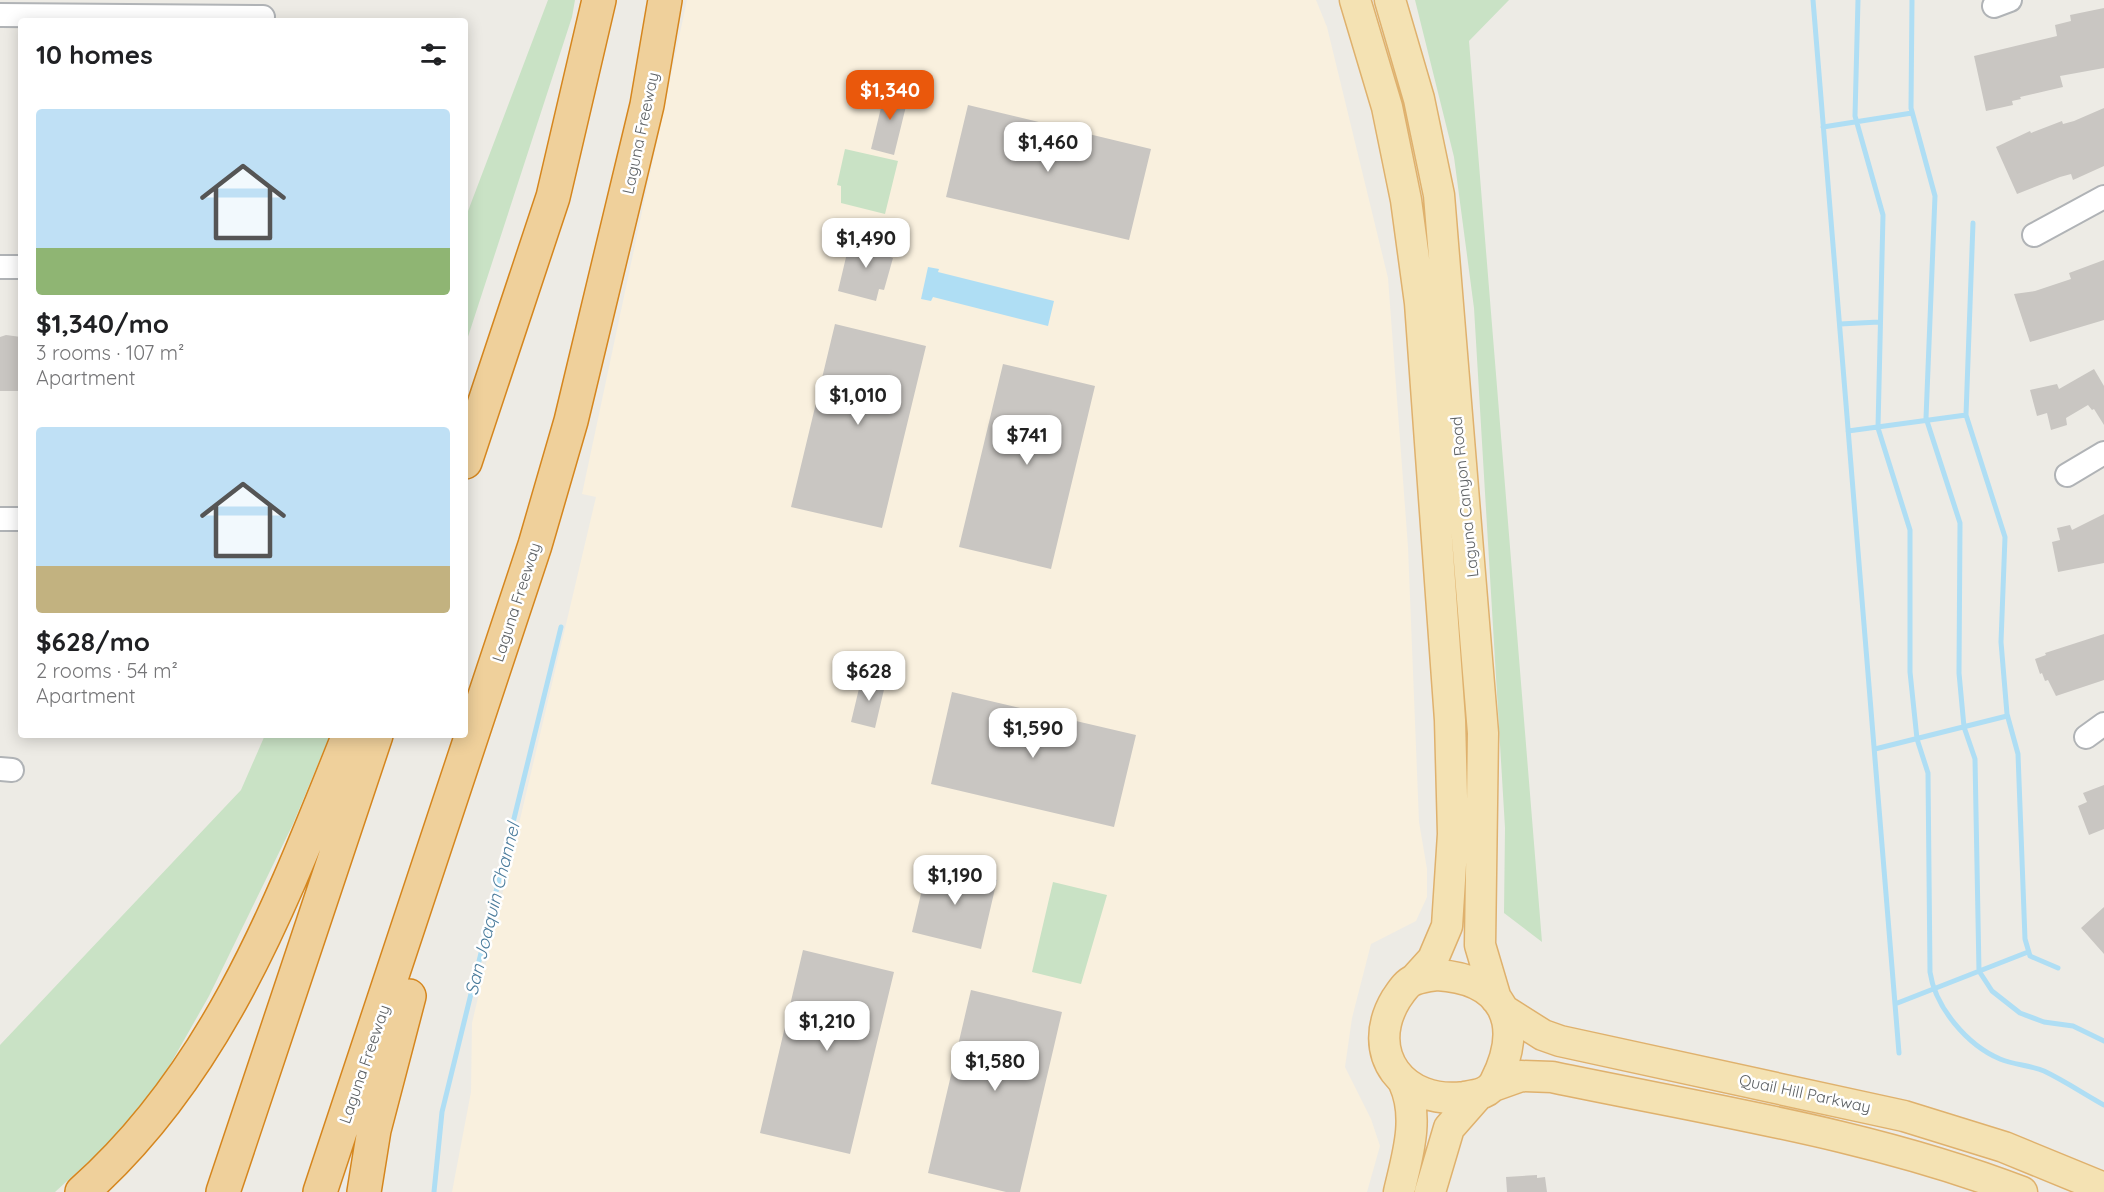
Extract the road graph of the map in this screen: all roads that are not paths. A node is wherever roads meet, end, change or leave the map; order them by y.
1 (599, 0) edge
2 (664, 0) edge
3 (1355, 0) edge
4 (1390, 0) edge
5 (0, 15) edge
6 (263, 17) dead end
7 (2104, 197) edge
8 (2034, 236) dead end
9 (0, 267) edge
10 (18, 267) edge
11 (1445, 287) junction
12 (1420, 303) junction
13 (490, 386) junction
14 (468, 413) edge
15 (468, 453) edge
16 (2104, 453) edge
17 (2067, 475) dead end
18 (0, 519) edge
19 (18, 519) edge
20 (348, 738) edge
21 (375, 738) edge
22 (460, 772) junction
23 (1414, 980) junction
24 (1501, 1005) junction
25 (1404, 1083) junction
26 (1486, 1090) junction
27 (2104, 1188) edge
28 (82, 1192) edge
29 (223, 1192) edge
30 (320, 1192) edge
31 (364, 1192) edge
32 (1399, 1192) edge
33 (1430, 1192) edge
34 (2022, 1192) edge

1 - 13 highway
2 - 22 highway, Laguna Freeway
3 - 12 main road, Laguna Canyon Road
4 - 11 main road, Laguna Canyon Road
5 - 6 street
7 - 8 street
9 - 10 street
11 - 12 main road
11 - 24 main road, Laguna Canyon Road
12 - 23 main road, Laguna Canyon Road
13 - 14 highway
13 - 15 highway
16 - 17 street
18 - 19 street
20 - 28 highway
21 - 29 highway
22 - 30 highway, Laguna Freeway
22 - 31 highway
23 - 24 main road
23 - 25 main road
24 - 26 main road
24 - 27 main road, Quail Hill Parkway
25 - 26 main road
25 - 32 main road
26 - 33 main road
26 - 34 main road

